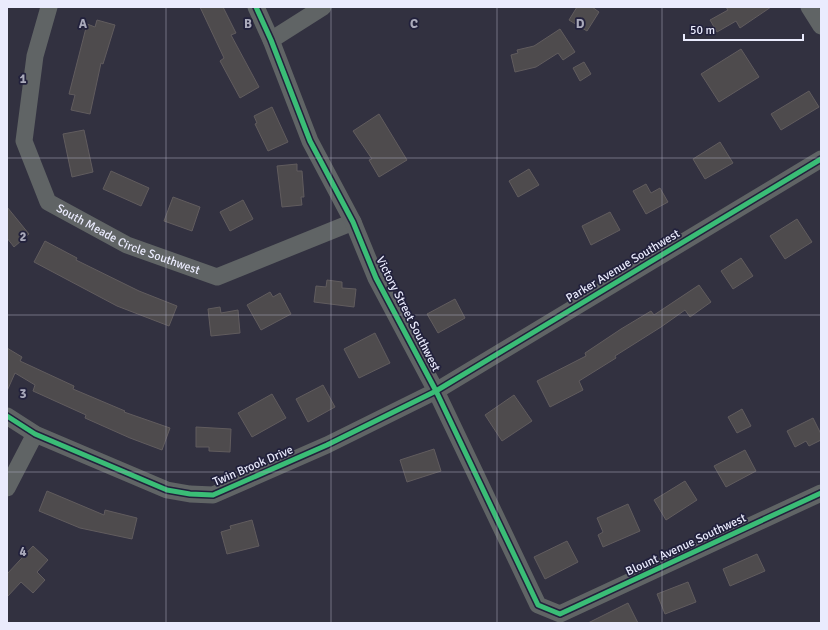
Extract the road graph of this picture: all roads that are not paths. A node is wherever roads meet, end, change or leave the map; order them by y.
1 (49, 7) edge
2 (256, 7) edge
3 (323, 7) edge
4 (809, 7) edge
5 (821, 26) edge
6 (271, 40) junction
7 (821, 159) edge
8 (354, 222) junction
9 (436, 391) junction
10 (7, 416) edge
11 (35, 434) junction
12 (7, 488) edge
13 (821, 493) edge
14 (560, 614) joint

1 - 8 street, South Meade Circle Southwest
2 - 6 street, Victory Street Southwest
3 - 6 street
4 - 5 street
6 - 8 street, Victory Street Southwest
7 - 9 street, Parker Avenue Southwest
8 - 9 street, Victory Street Southwest
9 - 11 street, Twin Brook Drive
9 - 14 street, Victory Street Southwest
10 - 11 street, Twin Brook Drive
11 - 12 street
13 - 14 street, Blount Avenue Southwest

